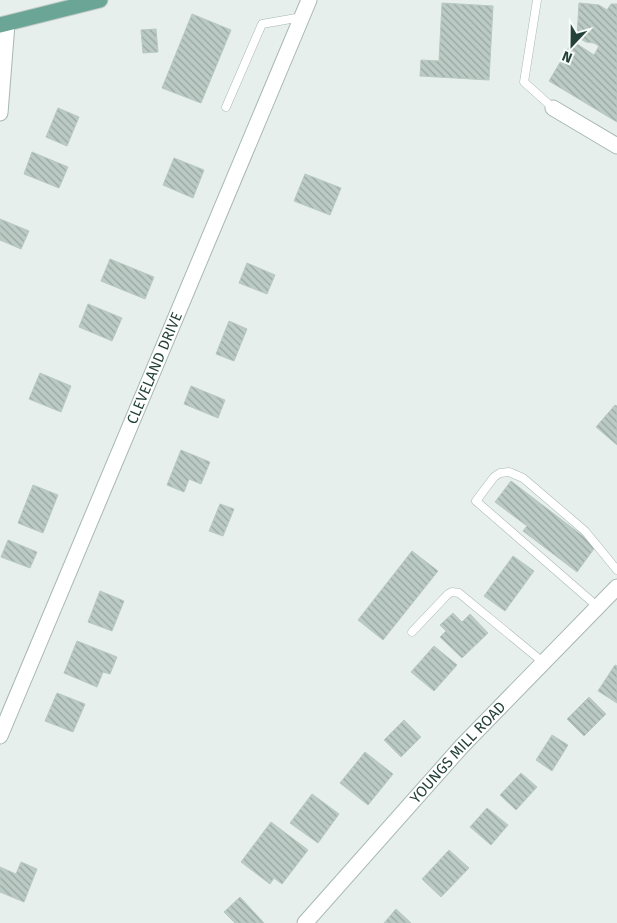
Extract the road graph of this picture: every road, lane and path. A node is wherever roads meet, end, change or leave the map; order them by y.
1 (309, 0) edge
2 (537, 0) edge
3 (95, 1) edge
4 (302, 17) junction
5 (3, 24) edge
6 (226, 107) dead end
7 (554, 108) joint
8 (0, 113) edge
9 (617, 146) edge
10 (617, 570) edge
11 (617, 587) edge
12 (598, 607) junction
13 (412, 632) dead end
14 (544, 663) junction
15 (0, 736) edge
16 (305, 923) edge

1 - 4 street, CLEVELAND DRIVE
2 - 7 lane
3 - 5 main road
4 - 6 lane
4 - 15 street, CLEVELAND DRIVE
5 - 8 street
7 - 9 street
10 - 12 lane
11 - 12 street, YOUNGS MILL ROAD
12 - 14 street, YOUNGS MILL ROAD
13 - 14 lane
14 - 16 street, YOUNGS MILL ROAD

